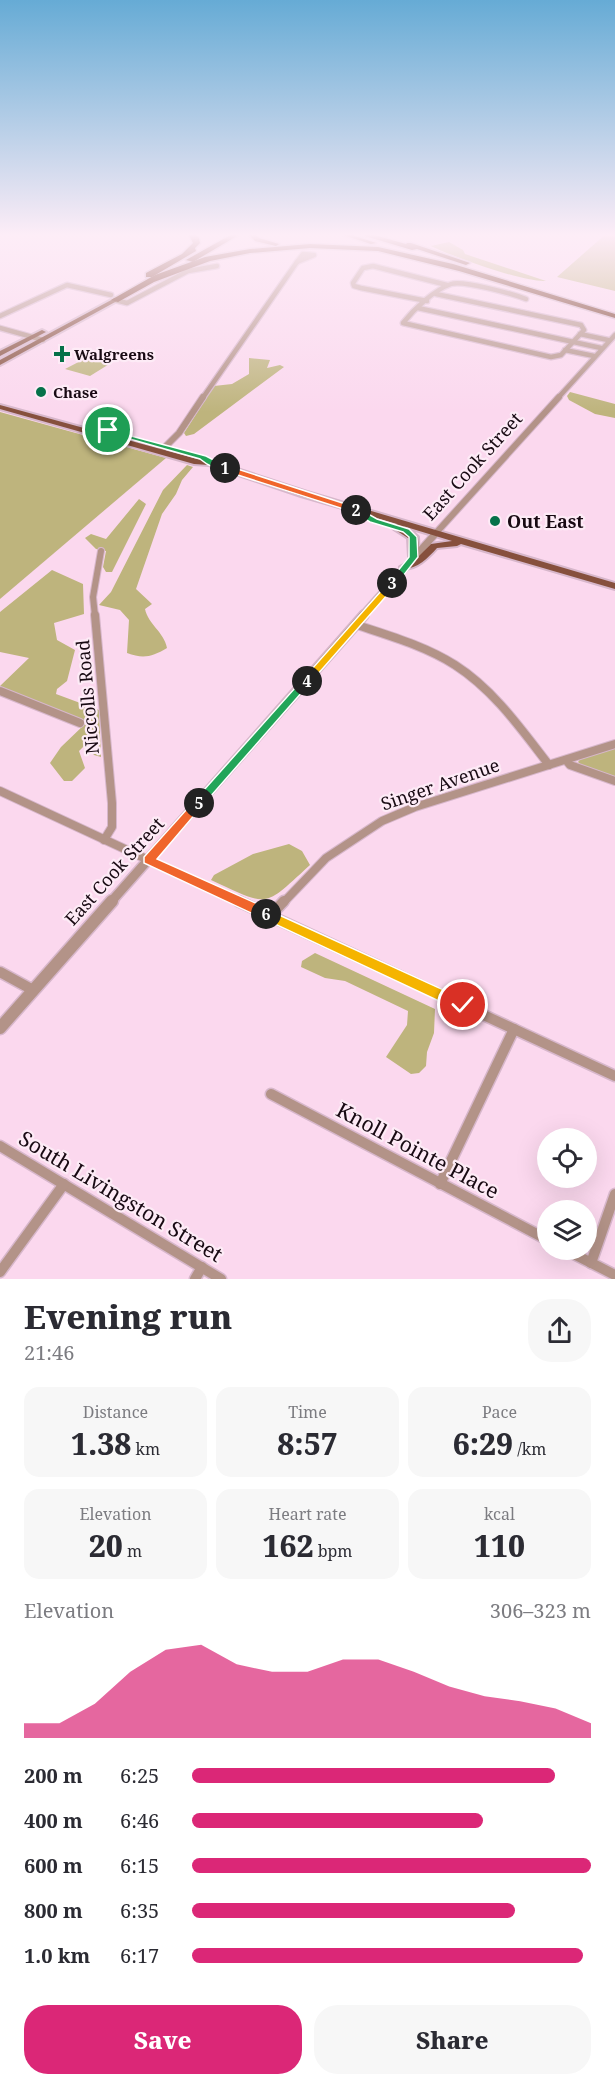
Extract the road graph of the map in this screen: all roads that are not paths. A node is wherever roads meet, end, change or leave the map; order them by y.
1 (50, 293) edge
2 (94, 293) edge
3 (122, 293) edge
4 (125, 293) edge
5 (147, 293) edge
6 (275, 293) edge
7 (385, 293) edge
8 (509, 293) edge
9 (539, 293) edge
10 (561, 293) edge
11 (436, 294) joint
12 (113, 298) junction
13 (526, 299) dead end
14 (427, 301) junction
15 (418, 309) junction
16 (615, 309) edge
17 (0, 316) edge
18 (615, 316) edge
19 (0, 328) edge
20 (56, 333) junction
21 (580, 334) junction
22 (615, 335) edge
23 (35, 338) junction
24 (608, 340) junction
25 (60, 342) dead end
26 (573, 342) junction
27 (601, 348) junction
28 (565, 350) junction
29 (2, 352) edge
30 (594, 356) junction
31 (0, 362) edge
32 (0, 401) edge
33 (0, 407) edge
34 (164, 449) junction
35 (353, 508) junction
36 (436, 533) junction
37 (472, 543) junction
38 (101, 551) dead end
39 (414, 557) junction
40 (405, 567) junction
41 (615, 586) edge
42 (357, 625) junction
43 (0, 691) edge
44 (80, 723) dead end
45 (615, 744) edge
46 (566, 760) junction
47 (549, 765) junction
48 (615, 781) edge
49 (0, 791) edge
50 (104, 840) junction
51 (148, 860) junction
52 (270, 916) junction
53 (0, 972) edge
54 (33, 990) junction
55 (0, 1028) edge
56 (514, 1029) junction
57 (615, 1076) edge
58 (271, 1094) dead end
59 (0, 1146) edge
60 (64, 1184) junction
61 (440, 1184) junction
62 (615, 1194) edge
63 (537, 1234) edge
64 (585, 1260) edge
65 (591, 1263) junction
66 (202, 1267) junction
67 (0, 1272) edge
68 (615, 1275) edge
69 (195, 1279) edge
70 (221, 1279) edge

1 - 17 street
2 - 12 street
3 - 12 highway
4 - 12 highway
5 - 12 street
6 - 34 street
7 - 14 street
8 - 13 street
9 - 18 highway
10 - 16 highway
11 - 14 street
11 - 21 street
12 - 20 main road
12 - 23 main road
14 - 15 street
15 - 26 street
15 - 28 street
19 - 23 street
20 - 23 main road
20 - 25 main road
21 - 24 street
21 - 26 street
22 - 24 street, East Cook Street
23 - 29 main road
23 - 31 main road
24 - 27 street, East Cook Street
26 - 27 street
26 - 28 street
27 - 30 street, East Cook Street
28 - 30 street
30 - 36 street, East Cook Street
32 - 34 main road
33 - 34 main road
34 - 35 main road
35 - 36 main road
35 - 39 main road
36 - 37 main road
36 - 39 street, East Cook Street
37 - 40 main road
37 - 41 main road
38 - 50 street, Niccolls Road
39 - 40 street, East Cook Street
40 - 42 street, East Cook Street
42 - 47 street
42 - 51 street, East Cook Street
43 - 44 street
45 - 46 street, Singer Avenue
46 - 47 street, Singer Avenue
46 - 48 street
47 - 52 street, Singer Avenue
49 - 50 street
50 - 51 street
51 - 52 street
51 - 54 street, East Cook Street
52 - 56 street
53 - 54 street
54 - 55 street, East Cook Street
56 - 57 street
56 - 61 street
58 - 61 street, Knoll Pointe Place
59 - 60 street, South Livingston Street
60 - 66 street, South Livingston Street
60 - 67 street
61 - 63 street, Knoll Pointe Place
62 - 65 street
64 - 65 street
65 - 68 street
66 - 69 street
66 - 70 street, South Livingston Street

